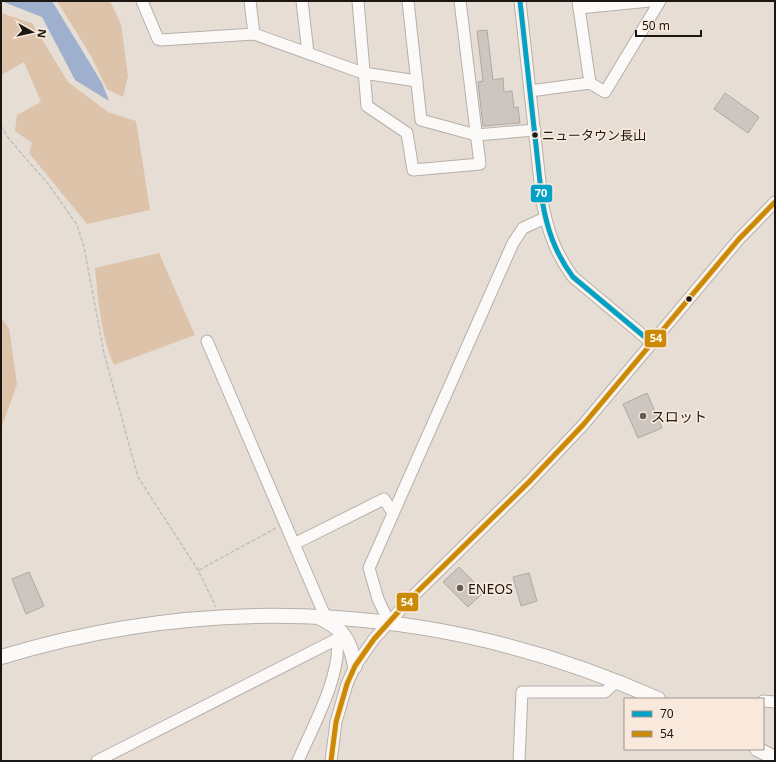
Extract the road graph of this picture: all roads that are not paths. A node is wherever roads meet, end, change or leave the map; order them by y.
1 (142, 1) edge
2 (250, 1) edge
3 (302, 1) edge
4 (358, 1) edge
5 (408, 1) edge
6 (460, 1) edge
7 (520, 1) edge
8 (650, 1) edge
9 (660, 1) edge
10 (579, 5) edge
11 (254, 34) junction
12 (308, 53) junction
13 (363, 73) junction
14 (417, 81) junction
15 (590, 83) junction
16 (530, 91) junction
17 (535, 130) junction
18 (476, 135) junction
19 (775, 202) edge
20 (545, 218) junction
21 (207, 341) dead end
22 (652, 343) junction
23 (393, 513) junction
24 (294, 544) junction
25 (319, 616) junction
26 (389, 622) junction
27 (1, 657) edge
28 (355, 666) junction
29 (333, 678) junction
30 (617, 681) junction
31 (347, 684) junction
32 (656, 698) edge
33 (764, 701) edge
34 (775, 702) edge
35 (760, 750) edge
36 (775, 758) edge
37 (97, 761) edge
38 (298, 761) edge
39 (330, 761) edge
40 (519, 761) edge

1 - 11 street
2 - 11 street
3 - 12 street
4 - 13 street
5 - 14 street
6 - 18 street
7 - 16 street
8 - 10 street
9 - 15 street
10 - 15 street
11 - 12 street
12 - 13 street
13 - 14 street
13 - 18 street
14 - 18 street
15 - 16 street
16 - 17 street
17 - 18 street
17 - 20 street
19 - 22 street
20 - 22 street
20 - 23 street
21 - 24 street
22 - 26 street
23 - 24 street
23 - 26 street
24 - 25 street
25 - 26 main road
25 - 27 main road
25 - 28 main road
26 - 28 street
26 - 30 main road
28 - 31 street
29 - 31 street
29 - 37 street
29 - 38 street
30 - 32 main road
30 - 40 street
31 - 39 street
33 - 34 street
35 - 36 main road

